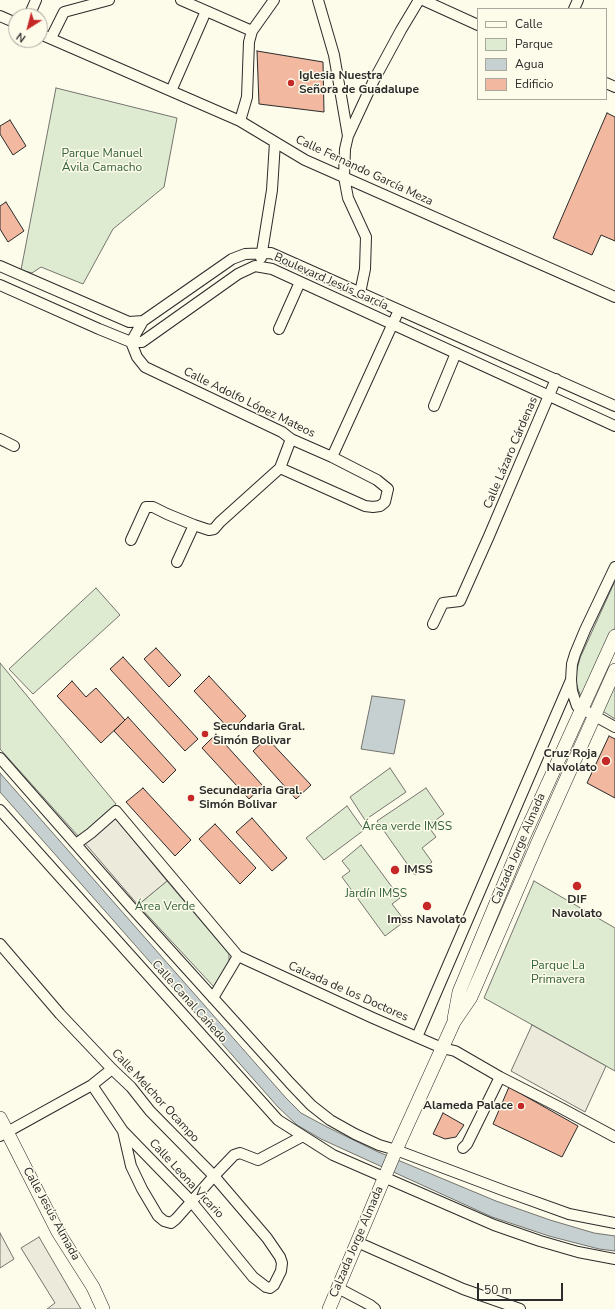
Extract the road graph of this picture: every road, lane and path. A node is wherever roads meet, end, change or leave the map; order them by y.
1 (109, 0) edge
2 (181, 0) edge
3 (274, 0) edge
4 (318, 0) edge
5 (419, 0) edge
6 (423, 0) edge
7 (206, 11) junction
8 (477, 25) edge
9 (252, 31) junction
10 (48, 37) edge
11 (51, 38) junction
12 (171, 91) junction
13 (240, 121) junction
14 (348, 136) junction
15 (275, 142) junction
16 (344, 177) junction
17 (261, 252) junction
18 (260, 266) junction
19 (3, 267) edge
20 (300, 282) junction
21 (0, 284) edge
22 (360, 293) junction
23 (615, 297) edge
24 (400, 310) junction
25 (143, 321) junction
26 (393, 324) junction
27 (279, 329) dead end
28 (131, 342) junction
29 (456, 353) junction
30 (556, 379) junction
31 (549, 396) junction
32 (434, 406) dead end
33 (615, 406) edge
34 (615, 426) edge
35 (291, 439) junction
36 (0, 440) edge
37 (14, 446) dead end
38 (332, 457) junction
39 (280, 468) junction
40 (194, 525) junction
41 (131, 540) dead end
42 (177, 562) dead end
43 (615, 567) edge
44 (433, 624) dead end
45 (615, 636) edge
46 (615, 670) edge
47 (571, 680) junction
48 (588, 713) junction
49 (615, 727) edge
50 (0, 758) edge
51 (0, 810) edge
52 (76, 844) junction
53 (0, 944) edge
54 (238, 956) junction
55 (213, 998) junction
56 (417, 1037) junction
57 (442, 1048) junction
58 (112, 1069) junction
59 (500, 1076) junction
60 (92, 1085) junction
61 (0, 1118) edge
62 (123, 1132) junction
63 (4, 1134) edge
64 (303, 1136) junction
65 (615, 1137) edge
66 (463, 1148) dead end
67 (395, 1152) junction
68 (214, 1176) junction
69 (385, 1177) junction
70 (191, 1201) junction
71 (615, 1224) edge
72 (357, 1242) junction
73 (615, 1259) edge
74 (266, 1287) joint
75 (338, 1288) junction
76 (102, 1308) edge
77 (329, 1309) edge
78 (375, 1309) edge
79 (520, 1309) edge

1 - 11 street
2 - 7 street
3 - 9 street
4 - 14 street
5 - 14 street
6 - 8 street
7 - 9 street
7 - 12 street
9 - 13 street
10 - 11 street, Calle Fernando García Meza
11 - 12 street, Calle Fernando García Meza
12 - 13 street, Calle Fernando García Meza
13 - 15 street, Calle Fernando García Meza
14 - 16 street
15 - 16 street, Calle Fernando García Meza
15 - 17 street
16 - 22 street
16 - 23 street, Calle Fernando García Meza
17 - 18 street
17 - 22 street, Boulevard Jesús García
17 - 25 street, Boulevard Jesús García
18 - 20 street, Boulevard Jesús García
18 - 28 street, Boulevard Jesús García
19 - 21 street
19 - 25 street
20 - 26 street, Boulevard Jesús García
20 - 27 street
21 - 28 street
22 - 24 street, Boulevard Jesús García
24 - 26 street
24 - 30 street, Boulevard Jesús García
25 - 28 street
26 - 29 street, Boulevard Jesús García
26 - 38 street
28 - 35 street, Calle Adolfo López Mateos
29 - 31 street, Boulevard Jesús García
29 - 32 street
30 - 31 street, Calle Lázaro Cárdenas
30 - 33 street, Boulevard Jesús García
31 - 34 street, Boulevard Jesús García
31 - 44 street, Calle Lázaro Cárdenas
35 - 38 street, Calle Adolfo López Mateos
35 - 39 street
36 - 37 street
38 - 39 street, Calle Adolfo López Mateos
39 - 40 street
40 - 41 street
40 - 42 street
43 - 47 street
45 - 48 street, Calzada Jorge Almada
46 - 48 street, Calzada Jorge Almada
47 - 48 street
47 - 56 street
48 - 49 street
48 - 57 street, Calzada Jorge Almada
50 - 52 street
51 - 64 street, Calle Canal Cañedo
52 - 54 street, Calzada de los Doctores
52 - 55 street
53 - 58 street, Calle Melchor Ocampo
54 - 55 street
54 - 56 street, Calzada de los Doctores
55 - 67 street
56 - 57 street, Calzada de los Doctores
57 - 59 street, Calzada de los Doctores
57 - 67 street, Calzada Jorge Almada
58 - 60 street
58 - 68 street, Calle Melchor Ocampo
59 - 65 street, Calzada de los Doctores
59 - 66 street
60 - 62 street, Calle Leona Vicario
60 - 63 street
61 - 63 street, Calle Jesús Almada
62 - 70 street, Calle Leona Vicario
62 - 70 street
63 - 76 street, Calle Jesús Almada
64 - 68 street
64 - 69 street, Calle Canal Cañedo
67 - 69 street, Calzada Jorge Almada
67 - 71 street
68 - 70 street
68 - 74 street, Calle Melchor Ocampo
69 - 72 street, Calzada Jorge Almada
69 - 73 street, Calle Canal Cañedo
70 - 74 street, Calle Leona Vicario
72 - 75 street, Calzada Jorge Almada
72 - 79 street
75 - 77 street, Calzada Jorge Almada
75 - 78 street

